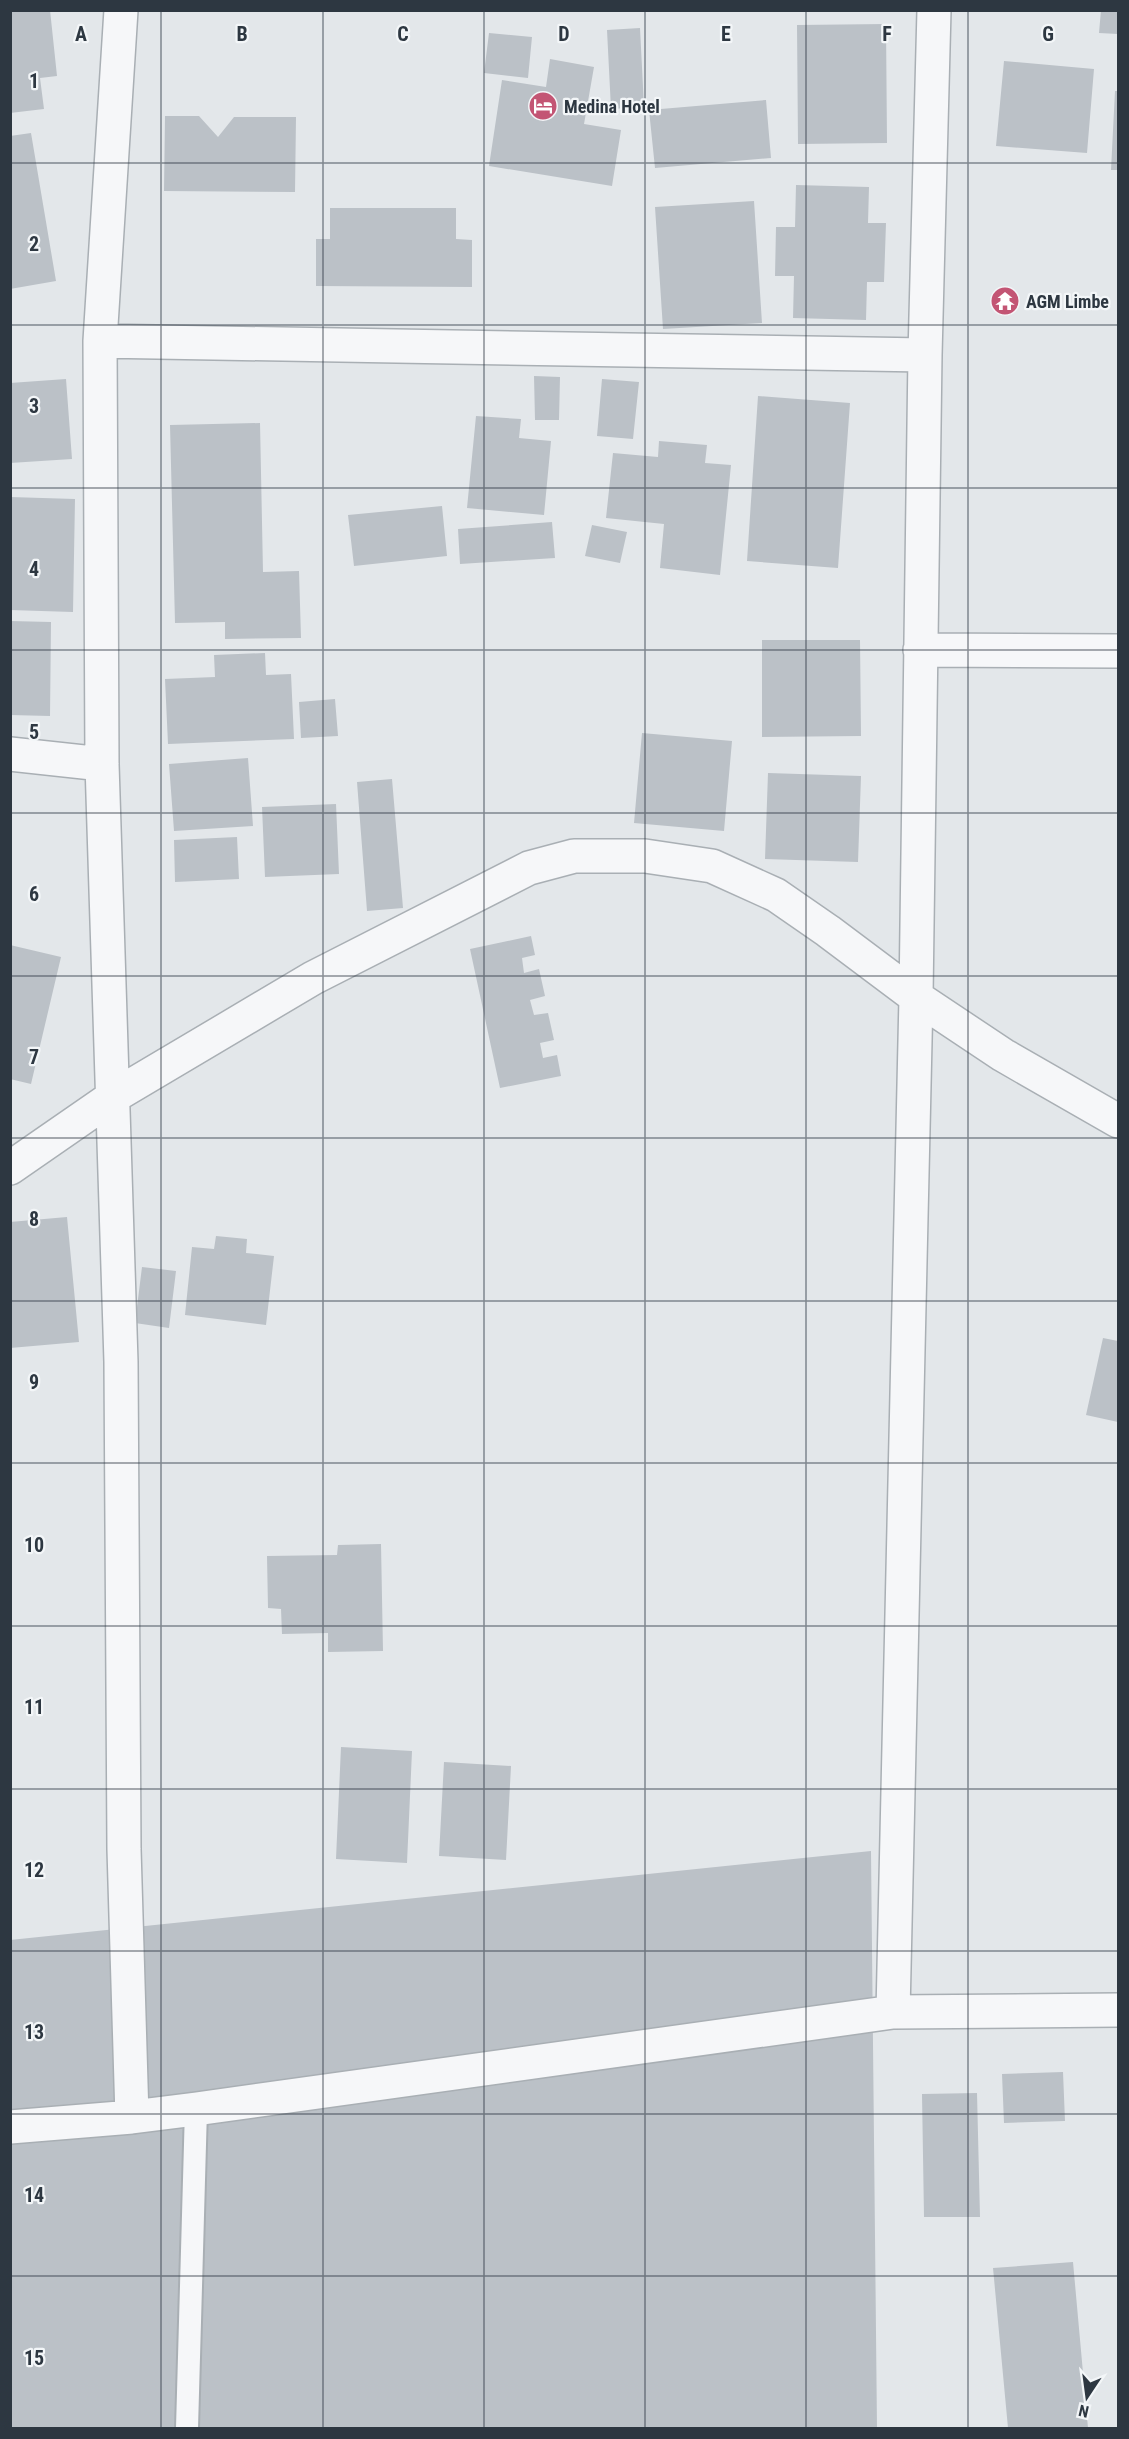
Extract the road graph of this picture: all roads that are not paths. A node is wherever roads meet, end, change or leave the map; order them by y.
1 (121, 10) edge
2 (934, 10) edge
3 (100, 341) junction
4 (925, 355) junction
5 (920, 650) junction
6 (1119, 651) edge
7 (10, 754) edge
8 (102, 764) junction
9 (916, 997) junction
10 (114, 1096) junction
11 (1119, 1120) edge
12 (10, 1168) edge
13 (1119, 2010) edge
14 (893, 2012) junction
15 (196, 2109) junction
16 (132, 2117) junction
17 (10, 2127) edge
18 (187, 2428) edge

1 - 3 street
2 - 4 street
3 - 4 street
3 - 8 street
4 - 5 street
5 - 6 street
5 - 9 street
7 - 8 street
8 - 10 street
9 - 10 street
9 - 11 street
9 - 14 street
10 - 12 street
10 - 16 street
13 - 14 street
14 - 15 street
15 - 16 street
15 - 18 lane
16 - 17 street

